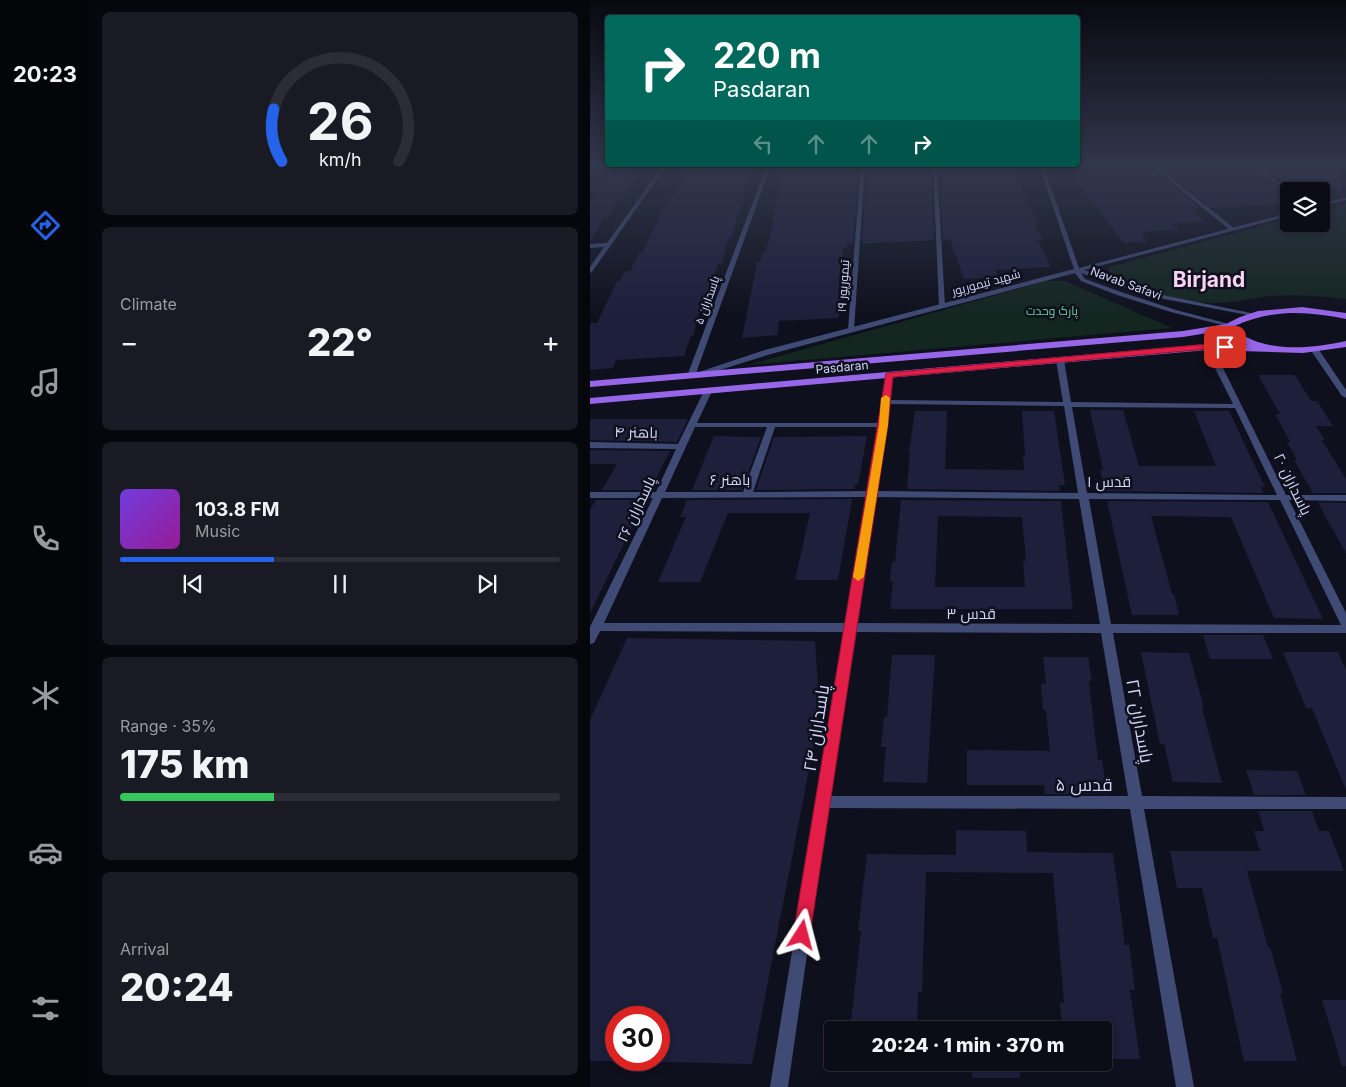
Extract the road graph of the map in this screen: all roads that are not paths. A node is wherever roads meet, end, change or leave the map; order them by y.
1 (629, 216) edge
2 (750, 216) edge
3 (860, 216) edge
4 (938, 216) edge
5 (1058, 216) edge
6 (1215, 216) edge
7 (1280, 216) edge
8 (1232, 229) junction
9 (608, 245) junction
10 (590, 246) edge
11 (1077, 270) junction
12 (590, 271) edge
13 (942, 306) junction
14 (1319, 311) junction
15 (1346, 311) edge
16 (1251, 315) junction
17 (1346, 316) edge
18 (1230, 325) junction
19 (851, 330) junction
20 (1346, 344) edge
21 (1276, 349) junction
22 (1314, 349) junction
23 (1214, 356) dead end
24 (1060, 360) junction
25 (889, 375) junction
26 (691, 376) junction
27 (590, 384) edge
28 (708, 391) junction
29 (1346, 396) edge
30 (590, 401) edge
31 (885, 402) junction
32 (1068, 404) junction
33 (1239, 406) junction
34 (692, 425) junction
35 (772, 425) junction
36 (883, 425) junction
37 (590, 445) edge
38 (682, 446) junction
39 (659, 494) junction
40 (747, 494) junction
41 (871, 494) junction
42 (590, 495) edge
43 (1084, 496) junction
44 (1284, 497) junction
45 (1346, 498) edge
46 (1346, 624) edge
47 (596, 627) junction
48 (851, 628) junction
49 (1106, 629) junction
50 (1346, 629) edge
51 (590, 640) edge
52 (822, 802) junction
53 (1136, 803) junction
54 (1346, 803) edge
55 (779, 1087) edge
56 (1184, 1087) edge

1 - 9 street
2 - 26 street, پاسداران ۵
3 - 19 street, تیمورپور ۱۹
4 - 13 street
5 - 11 street
6 - 8 street
7 - 8 street, شهید تیمورپور
8 - 11 street, شهید تیمورپور
9 - 10 street
9 - 12 street
11 - 13 street, شهید تیمورپور
11 - 16 street, Navab Safavi
11 - 18 street, Navab Safavi
13 - 19 street, شهید تیمورپور
14 - 15 main road
14 - 16 main road, Pasdaran
14 - 17 main road
16 - 18 main road, Pasdaran
18 - 21 main road
18 - 26 main road, Pasdaran
19 - 26 street, شهید تیمورپور
20 - 22 main road
21 - 22 main road
21 - 24 main road, Pasdaran
22 - 29 street
23 - 33 street, پاسداران ۲۰
24 - 25 main road, Pasdaran
24 - 32 street, پاسداران ۲۲
25 - 28 main road, Pasdaran
25 - 31 street, پاسداران ۲۴
26 - 27 main road, Pasdaran
28 - 30 main road, Pasdaran
28 - 34 street, پاسداران ۲۶
31 - 32 street
31 - 36 street, پاسداران ۲۴
32 - 33 street
32 - 43 street, پاسداران ۲۲
33 - 44 street, پاسداران ۲۰
34 - 35 street
34 - 38 street, پاسداران ۲۶
35 - 36 street
35 - 40 street
36 - 41 street, پاسداران ۲۴
37 - 38 street, باهنر ۴
38 - 39 street, پاسداران ۲۶
39 - 40 street, باهنر ۶
39 - 42 street, باهنر ۶
39 - 47 street, پاسداران ۲۶
40 - 41 street, باهنر ۶
41 - 43 street, قدس ۱
41 - 48 street, پاسداران ۲۴
43 - 44 street, قدس ۱
43 - 49 street, پاسداران ۲۲
44 - 45 street, قدس ۱
44 - 46 street, پاسداران ۲۰
47 - 48 street, قدس ۳
47 - 51 street, پاسداران ۲۶
48 - 49 street, قدس ۳
48 - 52 street, پاسداران ۲۴
49 - 50 street, قدس ۳
49 - 53 street, پاسداران ۲۲
52 - 53 street, قدس ۵
52 - 55 street, پاسداران ۲۴
53 - 54 street, قدس ۵
53 - 56 street, پاسداران ۲۲

